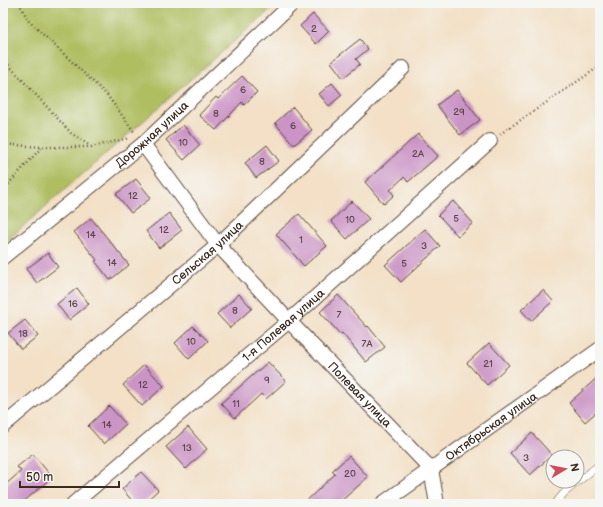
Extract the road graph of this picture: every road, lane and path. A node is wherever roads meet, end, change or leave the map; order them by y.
1 (19, 3) edge
2 (292, 3) edge
3 (3, 59) edge
4 (600, 66) edge
5 (403, 68) dead end
6 (140, 140) junction
7 (490, 141) joint
8 (3, 144) edge
9 (41, 147) junction
10 (91, 147) junction
11 (3, 190) edge
12 (218, 245) junction
13 (3, 257) edge
14 (288, 321) junction
15 (600, 349) edge
16 (3, 426) edge
17 (600, 464) edge
18 (431, 468) junction
19 (73, 504) edge
20 (382, 504) edge
21 (437, 504) edge
22 (555, 504) edge

1 - 6 path
2 - 6 street, Дорожная улица
3 - 10 path
4 - 7 path
5 - 12 street, Сельская улица
6 - 10 path
6 - 12 street, Полевая улица
6 - 13 street, Дорожная улица
7 - 14 street, 1-я Полевая улица
8 - 9 path
9 - 10 path
9 - 11 path
12 - 14 street, Полевая улица
12 - 16 street, Сельская улица
14 - 18 street, Полевая улица
14 - 19 street, 1-я Полевая улица
15 - 18 street, Октябрьская улица
17 - 22 lane
18 - 20 street, Октябрьская улица
18 - 21 street

